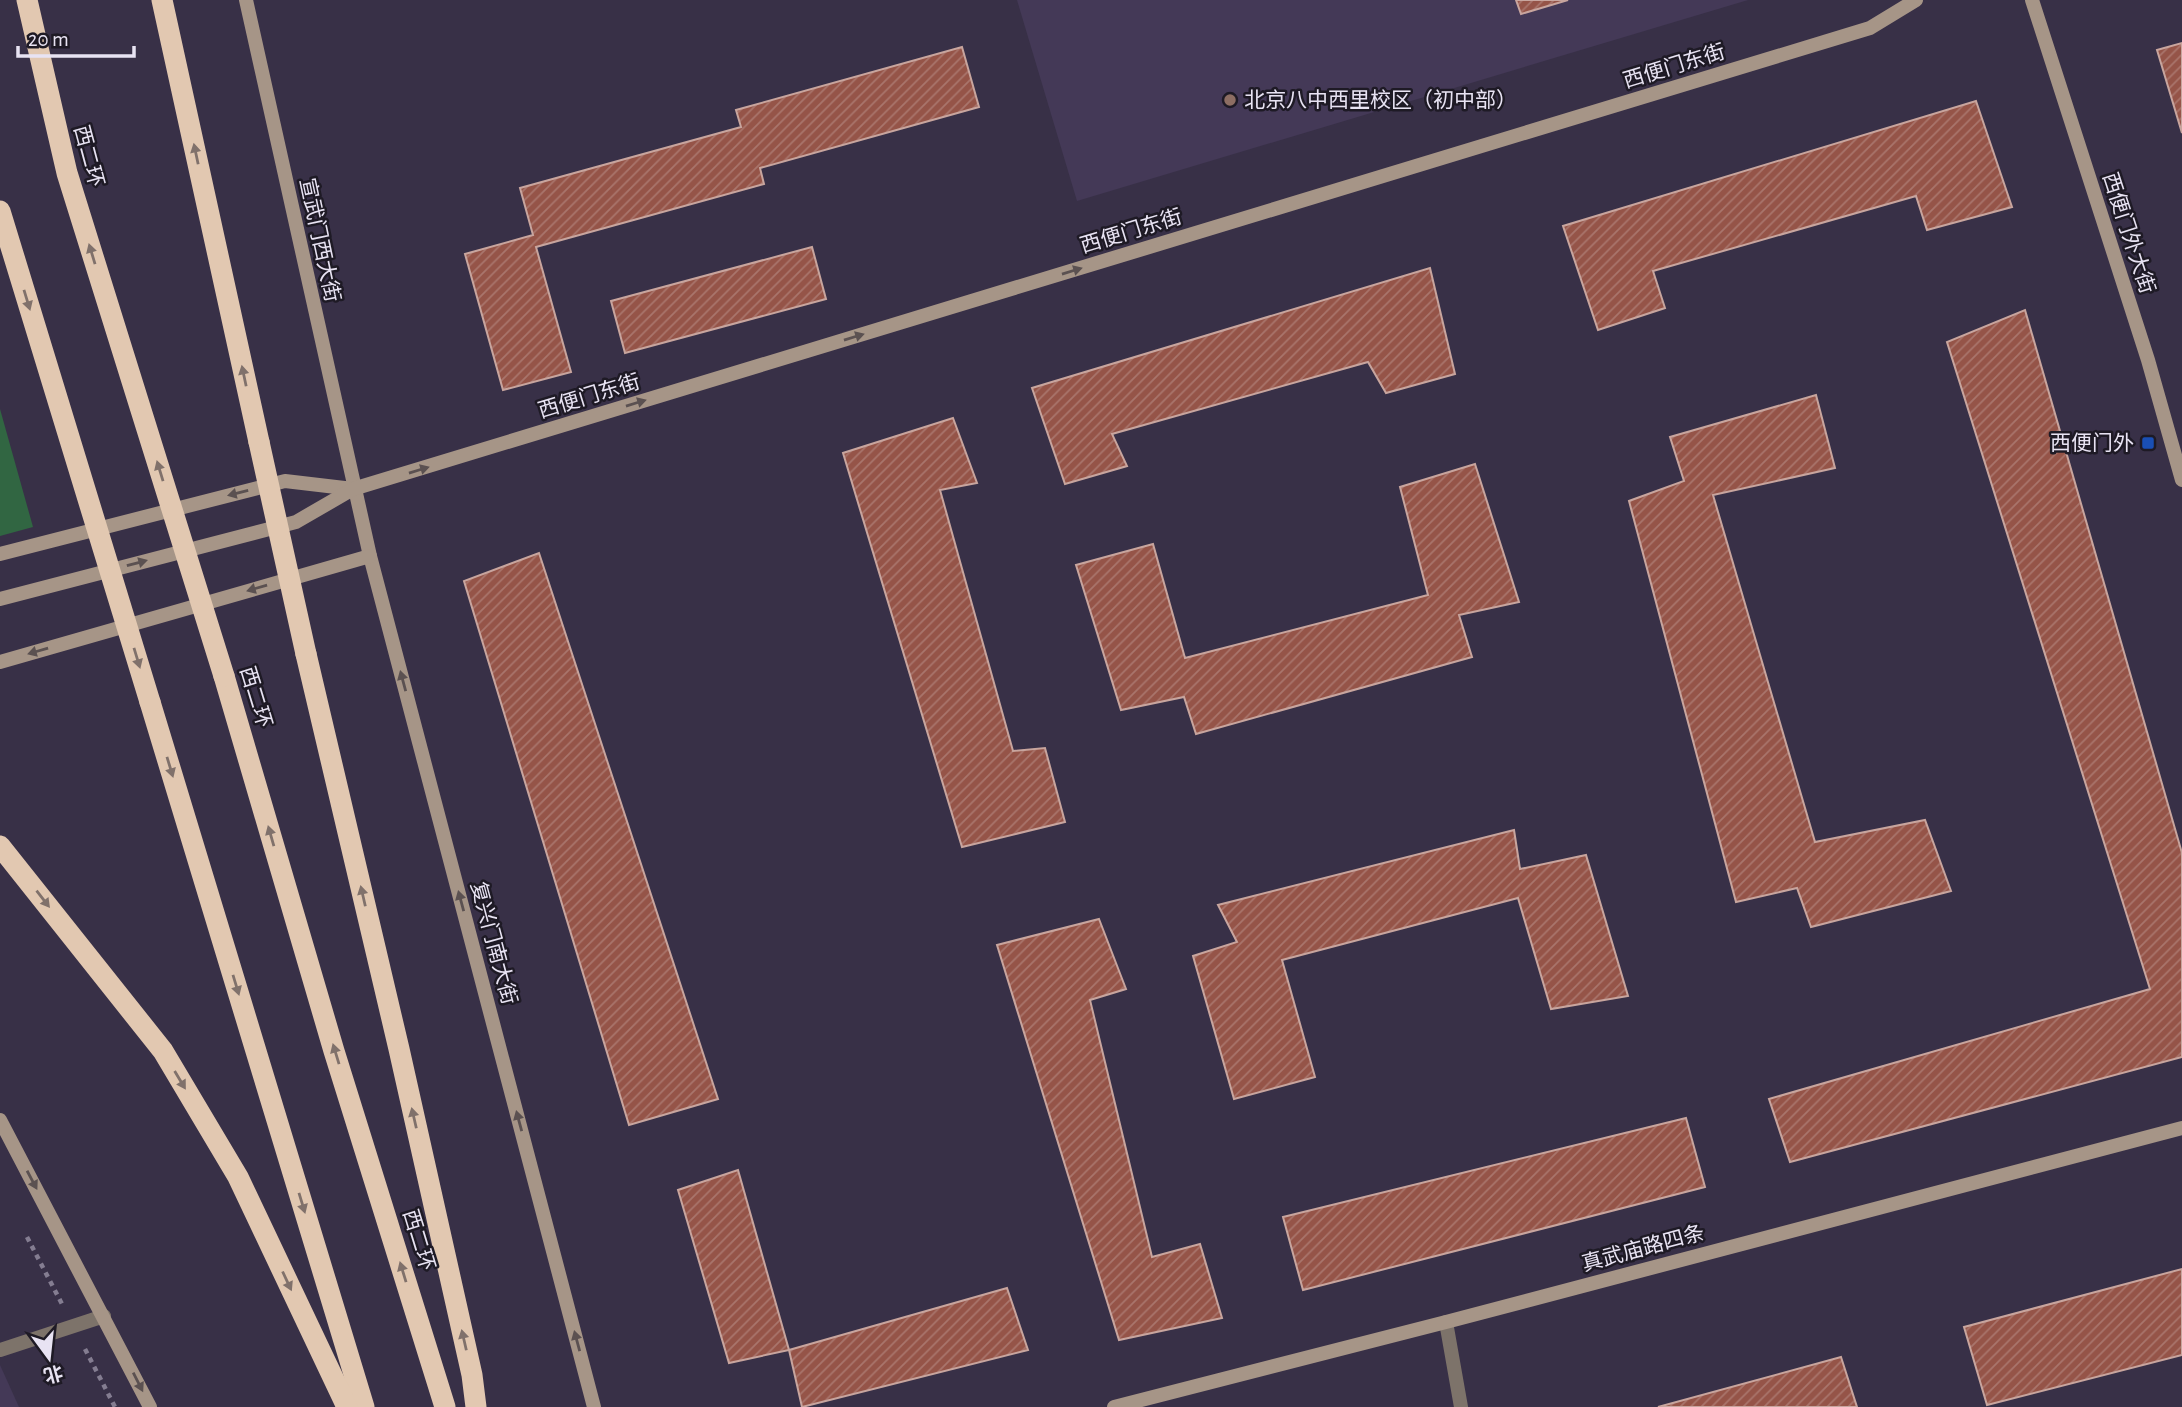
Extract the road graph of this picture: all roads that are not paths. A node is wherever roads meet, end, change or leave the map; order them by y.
1 (27, 0) edge
2 (162, 0) edge
3 (246, 0) edge
4 (1916, 0) edge
5 (2032, 0) edge
6 (0, 211) edge
7 (2182, 480) edge
8 (353, 489) junction
9 (0, 554) edge
10 (370, 556) junction
11 (0, 599) edge
12 (0, 662) edge
13 (0, 846) edge
14 (0, 1120) edge
15 (2182, 1128) edge
16 (104, 1316) junction
17 (1446, 1322) junction
18 (0, 1350) edge
19 (150, 1407) edge
20 (347, 1407) edge
21 (364, 1407) edge
22 (445, 1407) edge
23 (476, 1407) edge
24 (594, 1407) edge
25 (1114, 1407) edge
26 (1461, 1407) edge

22 -> 1 highway, 西二环, bridge
23 -> 2 highway, bridge
3 - 8 street, 宣武门西大街
8 -> 4 street, 西便门东街
5 - 7 street, 西便门外大街
6 -> 21 highway, bridge
8 -> 9 street, 西便门东街
8 - 10 street, 复兴门南大街
11 -> 8 street, 西便门东街
10 -> 12 street
24 -> 10 street, 复兴门南大街
13 -> 20 highway
14 -> 16 street
15 - 17 street, 真武庙路四条
16 - 18 street
16 -> 19 street
17 - 25 street, 真武庙路四条
17 - 26 street

